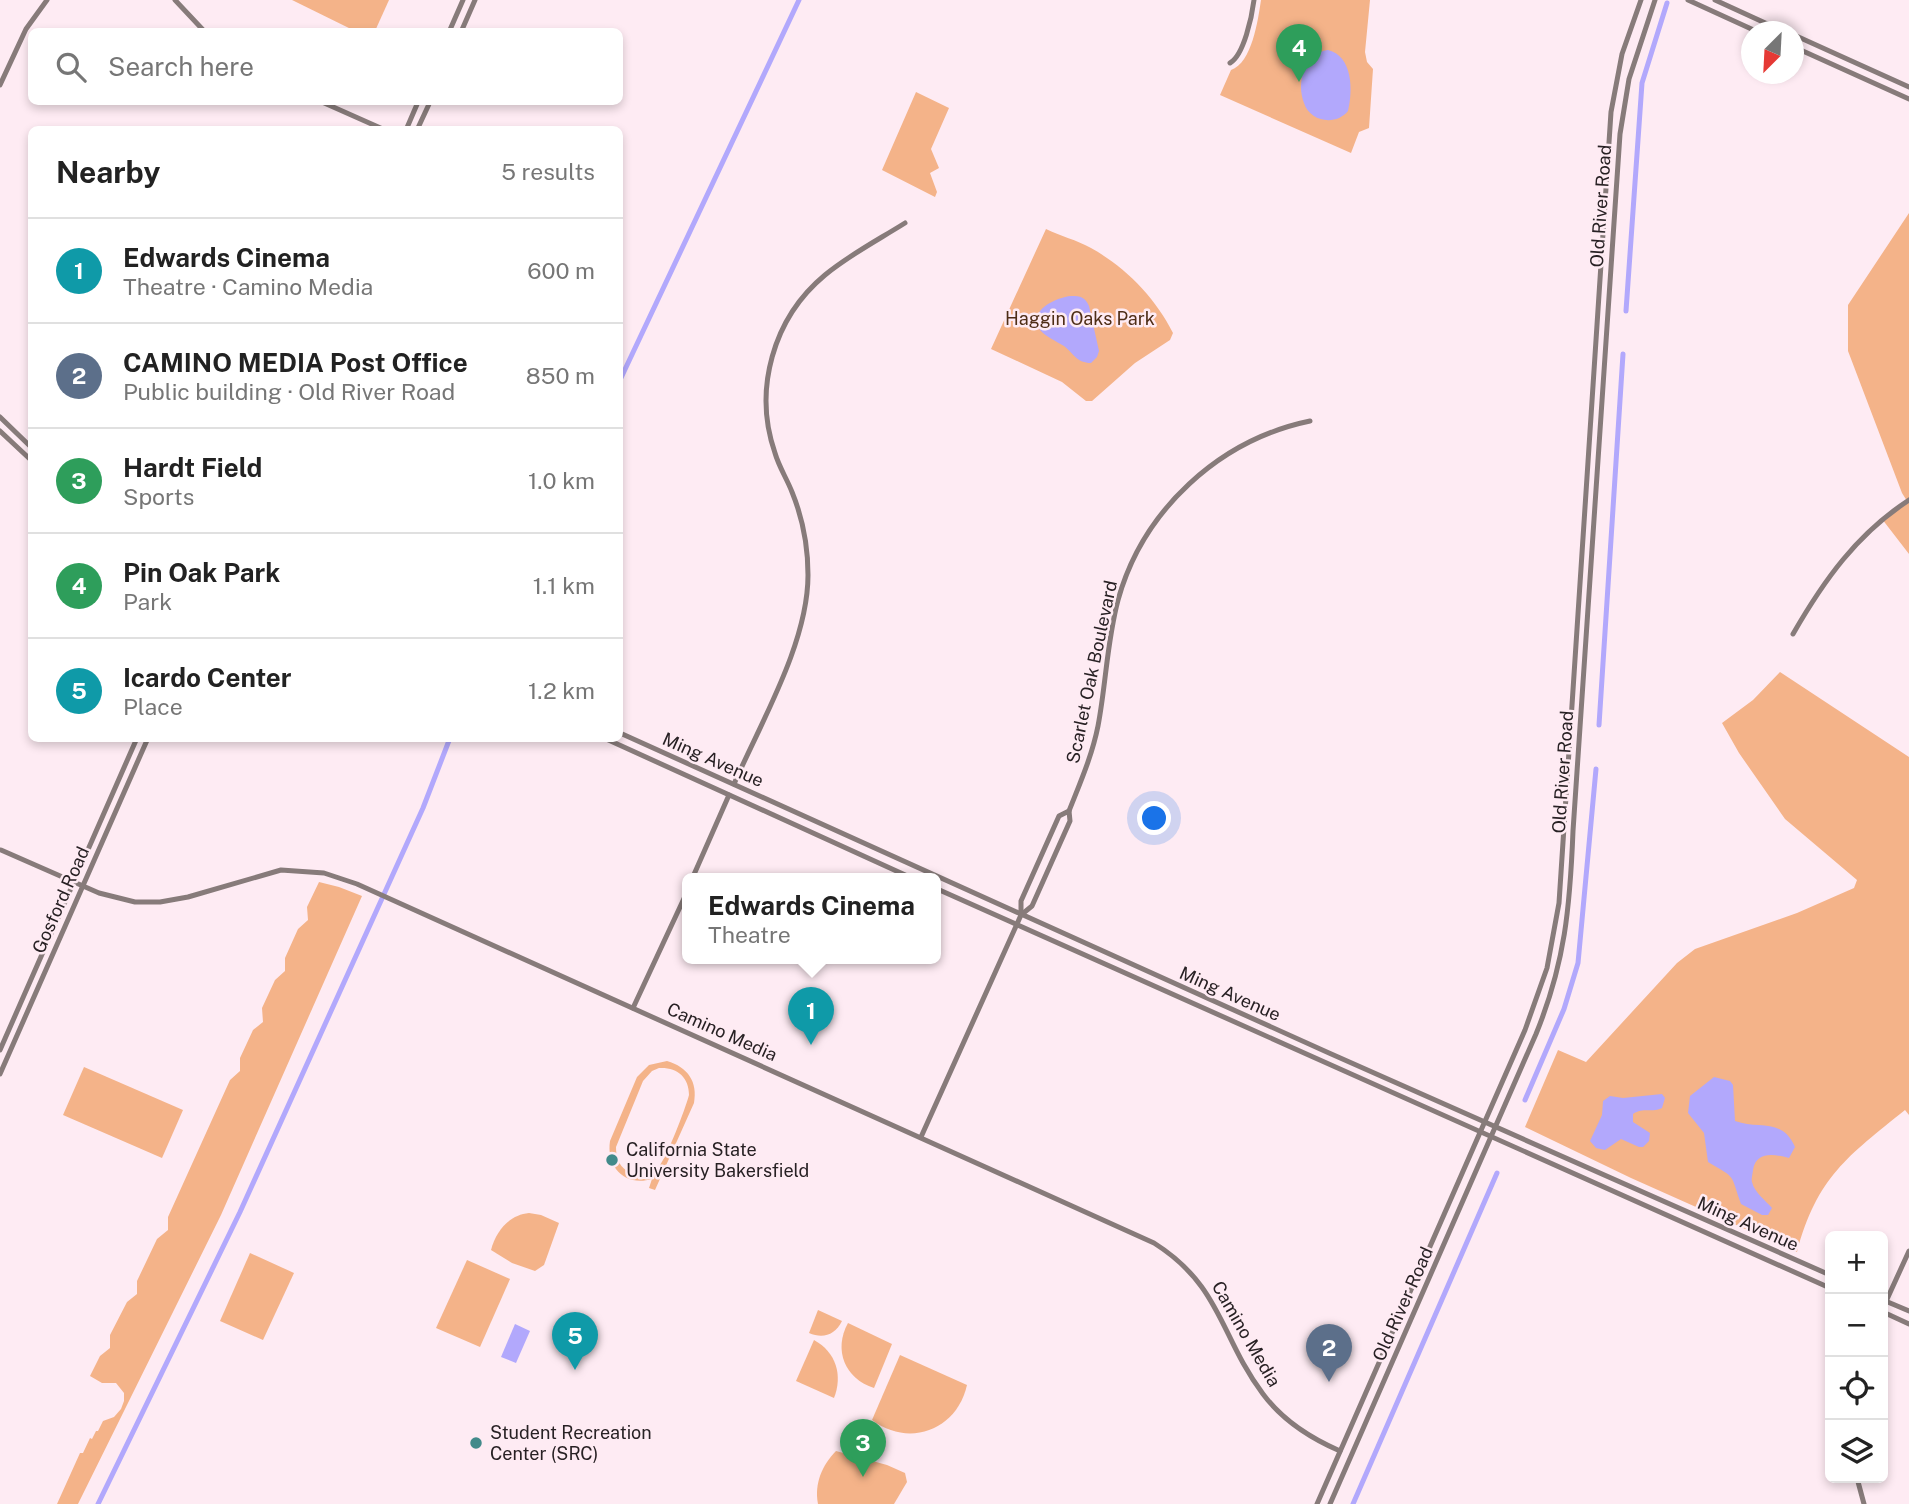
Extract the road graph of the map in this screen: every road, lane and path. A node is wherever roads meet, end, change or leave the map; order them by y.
1 (47, 0) edge
2 (175, 0) edge
3 (463, 0) edge
4 (475, 0) edge
5 (1254, 0) edge
6 (1641, 0) edge
7 (1655, 0) edge
8 (1688, 0) edge
9 (1714, 0) edge
10 (1761, 21) edge
11 (1741, 24) edge
12 (201, 28) edge
13 (451, 28) edge
14 (463, 28) edge
15 (1804, 40) edge
16 (1804, 52) edge
17 (1230, 63) dead end
18 (0, 85) edge
19 (1909, 87) edge
20 (1909, 99) edge
21 (329, 105) edge
22 (417, 105) edge
23 (429, 105) edge
24 (375, 126) edge
25 (408, 126) edge
26 (420, 126) edge
27 (905, 223) dead end
28 (0, 417) edge
29 (1310, 421) dead end
30 (0, 431) edge
31 (28, 444) edge
32 (28, 457) edge
33 (1909, 500) edge
34 (1793, 634) dead end
35 (623, 734) edge
36 (135, 742) edge
37 (146, 742) edge
38 (613, 742) edge
39 (734, 784) junction
40 (729, 794) junction
41 (1069, 811) junction
42 (1, 850) edge
43 (695, 873) edge
44 (901, 873) edge
45 (929, 873) edge
46 (941, 878) edge
47 (74, 883) junction
48 (83, 887) junction
49 (941, 891) edge
50 (682, 903) edge
51 (1021, 915) junction
52 (1017, 924) junction
53 (633, 1008) junction
54 (0, 1050) edge
55 (0, 1074) edge
56 (1484, 1122) junction
57 (1497, 1128) junction
58 (1480, 1132) junction
59 (921, 1137) junction
60 (1492, 1137) junction
61 (1909, 1251) edge
62 (1825, 1273) edge
63 (1825, 1286) edge
64 (1888, 1295) edge
65 (1888, 1306) edge
66 (1888, 1309) edge
67 (1909, 1311) edge
68 (1909, 1324) edge
69 (1340, 1451) junction
70 (1858, 1483) edge
71 (1317, 1504) edge
72 (1330, 1504) edge
73 (1864, 1504) edge

1 - 18 main road
2 - 12 main road
3 - 13 main road
4 - 14 main road
5 - 17 main road
6 - 56 main road, Old River Road
7 - 57 main road, Old River Road
8 - 11 main road
9 - 10 main road
15 - 19 main road
16 - 20 main road
21 - 24 main road
22 - 25 main road
23 - 26 main road
27 - 39 main road
28 - 31 main road
29 - 41 main road, Scarlet Oak Boulevard
30 - 32 main road
33 - 34 main road
35 - 39 main road, Ming Avenue
36 - 47 main road, Gosford Road
37 - 48 main road, Gosford Road
38 - 40 main road, Ming Avenue
39 - 45 main road, Ming Avenue
40 - 43 main road
40 - 44 main road, Ming Avenue
41 - 51 main road, Scarlet Oak Boulevard
41 - 51 main road, Scarlet Oak Boulevard
42 - 47 main road, Camino Media
46 - 51 main road, Ming Avenue
47 - 48 main road, Camino Media
47 - 54 main road, Gosford Road
48 - 53 main road, Camino Media
48 - 55 main road, Gosford Road
49 - 52 main road, Ming Avenue
50 - 53 main road
51 - 52 main road, Scarlet Oak Boulevard
51 - 56 main road, Ming Avenue
52 - 58 main road, Ming Avenue
52 - 59 main road, Scarlet Oak Boulevard
53 - 59 main road, Camino Media
56 - 57 main road, Ming Avenue
56 - 58 main road, Old River Road
57 - 60 main road, Old River Road
57 - 62 main road, Ming Avenue
58 - 60 main road, Ming Avenue
58 - 69 main road, Old River Road
59 - 69 main road, Camino Media
60 - 63 main road, Ming Avenue
60 - 72 main road, Old River Road
61 - 64 main road
65 - 67 main road
66 - 68 main road
69 - 71 main road, Old River Road
70 - 73 main road

